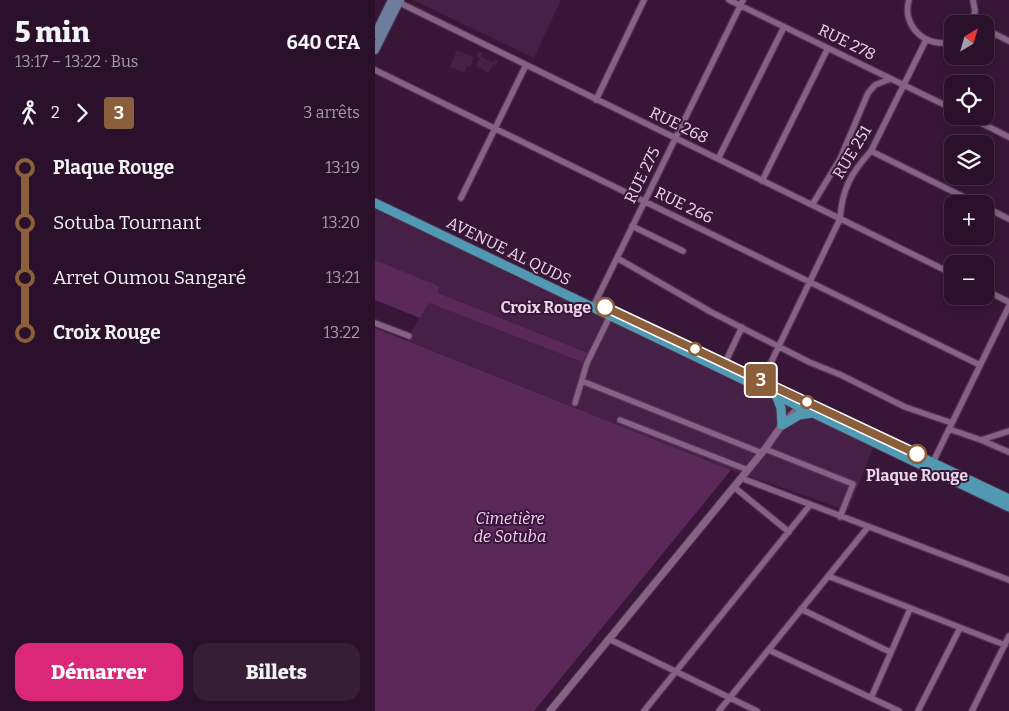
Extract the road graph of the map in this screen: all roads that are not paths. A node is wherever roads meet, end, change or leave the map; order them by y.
1 (644, 0) edge
2 (729, 0) edge
3 (909, 0) edge
4 (973, 0) edge
5 (397, 1) edge
6 (741, 3) edge
7 (974, 15) edge
8 (784, 27) junction
9 (994, 34) edge
10 (375, 35) edge
11 (926, 40) junction
12 (1009, 41) edge
13 (944, 42) edge
14 (828, 48) junction
15 (375, 50) edge
16 (526, 65) junction
17 (375, 70) edge
18 (890, 79) junction
19 (903, 86) junction
20 (597, 100) junction
21 (944, 105) edge
22 (985, 125) edge
23 (495, 128) junction
24 (1009, 137) edge
25 (675, 138) junction
26 (871, 151) junction
27 (717, 159) junction
28 (762, 181) junction
29 (961, 195) edge
30 (375, 198) edge
31 (461, 198) dead end
32 (644, 201) junction
33 (375, 203) edge
34 (812, 205) junction
35 (994, 212) edge
36 (840, 219) junction
37 (1009, 219) edge
38 (632, 226) junction
39 (683, 251) dead end
40 (617, 258) junction
41 (944, 270) edge
42 (810, 282) junction
43 (994, 294) edge
44 (1009, 302) edge
45 (594, 305) junction
46 (1009, 306) edge
47 (610, 316) junction
48 (375, 323) edge
49 (742, 327) junction
50 (409, 336) dead end
51 (779, 347) junction
52 (725, 363) junction
53 (980, 365) junction
54 (582, 381) junction
55 (762, 381) junction
56 (776, 395) junction
57 (575, 403) dead end
58 (802, 404) junction
59 (813, 413) junction
60 (620, 420) dead end
61 (782, 425) junction
62 (951, 426) junction
63 (1009, 430) edge
64 (981, 440) junction
65 (764, 451) junction
66 (1009, 452) edge
67 (933, 462) junction
68 (747, 470) junction
69 (741, 478) junction
70 (734, 487) junction
71 (1009, 499) edge
72 (810, 505) junction
73 (1009, 507) edge
74 (841, 517) junction
75 (868, 527) junction
76 (789, 532) junction
77 (828, 576) junction
78 (1009, 580) edge
79 (910, 608) junction
80 (801, 609) junction
81 (960, 628) junction
82 (1009, 636) edge
83 (609, 639) junction
84 (1005, 645) junction
85 (769, 650) junction
86 (890, 652) junction
87 (676, 671) junction
88 (729, 698) junction
89 (871, 698) junction
90 (550, 711) edge
91 (643, 711) edge
92 (719, 711) edge
93 (757, 711) edge
94 (899, 711) edge
95 (918, 711) edge
96 (972, 711) edge

1 - 20 street
2 - 6 street, RUE 278
3 - 11 street
4 - 7 street
5 - 10 main road
5 - 15 main road
5 - 16 street, RUE 268
6 - 8 street, RUE 278
6 - 25 street, RUE 275
8 - 14 street, RUE 278
8 - 27 street
9 - 12 street
11 - 13 street
11 - 19 street, RUE 251
14 - 18 street, RUE 278
14 - 28 street
16 - 20 street, RUE 268
16 - 23 street
17 - 23 street, RUE 266
18 - 19 street, RUE 278
18 - 34 street
19 - 21 street, RUE 278
19 - 26 street, RUE 251
20 - 25 street, RUE 268
22 - 24 street
23 - 31 street
23 - 32 street, RUE 266
25 - 27 street, RUE 268
25 - 32 street, RUE 275
26 - 29 street
26 - 36 street, RUE 251
27 - 28 street, RUE 268
28 - 34 street, RUE 268
30 - 45 main road, AVENUE AL QUDS
32 - 38 street, RUE 275
32 - 42 street, RUE 266
33 - 45 main road, AVENUE AL QUDS
34 - 36 street, RUE 268
35 - 37 street
36 - 41 street, RUE 268
36 - 42 street, RUE 251
38 - 39 street
38 - 40 street, RUE 275
40 - 45 street, RUE 275
40 - 49 street
42 - 51 street, RUE 251
42 - 53 street, RUE 266
43 - 44 street
45 - 47 main road, AVENUE AL QUDS
45 - 52 main road, AVENUE AL QUDS
46 - 53 street
47 - 54 street
47 - 56 main road, AVENUE AL QUDS
48 - 50 street
49 - 51 street
49 - 52 street
51 - 55 street, RUE 251
51 - 62 street
52 - 55 main road, AVENUE AL QUDS
53 - 62 street
54 - 57 street
54 - 65 street
55 - 58 main road, AVENUE AL QUDS
56 - 58 main road, AVENUE AL QUDS
56 - 61 main road
58 - 59 main road, AVENUE AL QUDS
58 - 61 street
58 - 67 main road, AVENUE AL QUDS
59 - 61 main road
59 - 73 main road, AVENUE AL QUDS
60 - 68 street
61 - 65 street
62 - 64 street
62 - 67 street
63 - 64 street
64 - 66 street
65 - 68 street
65 - 74 street
67 - 71 main road, AVENUE AL QUDS
68 - 69 street
69 - 70 street
69 - 72 street
70 - 76 street
70 - 83 street
72 - 74 street
72 - 76 street
74 - 75 street
75 - 77 street
75 - 78 street
76 - 87 street
77 - 79 street
77 - 80 street
79 - 81 street
79 - 86 street
80 - 85 street
80 - 86 street
81 - 84 street
81 - 95 street
82 - 84 street
83 - 87 street
83 - 90 street
84 - 96 street
85 - 88 street
85 - 89 street
86 - 89 street
87 - 88 street
87 - 91 street
88 - 92 street
88 - 93 street
89 - 94 street

